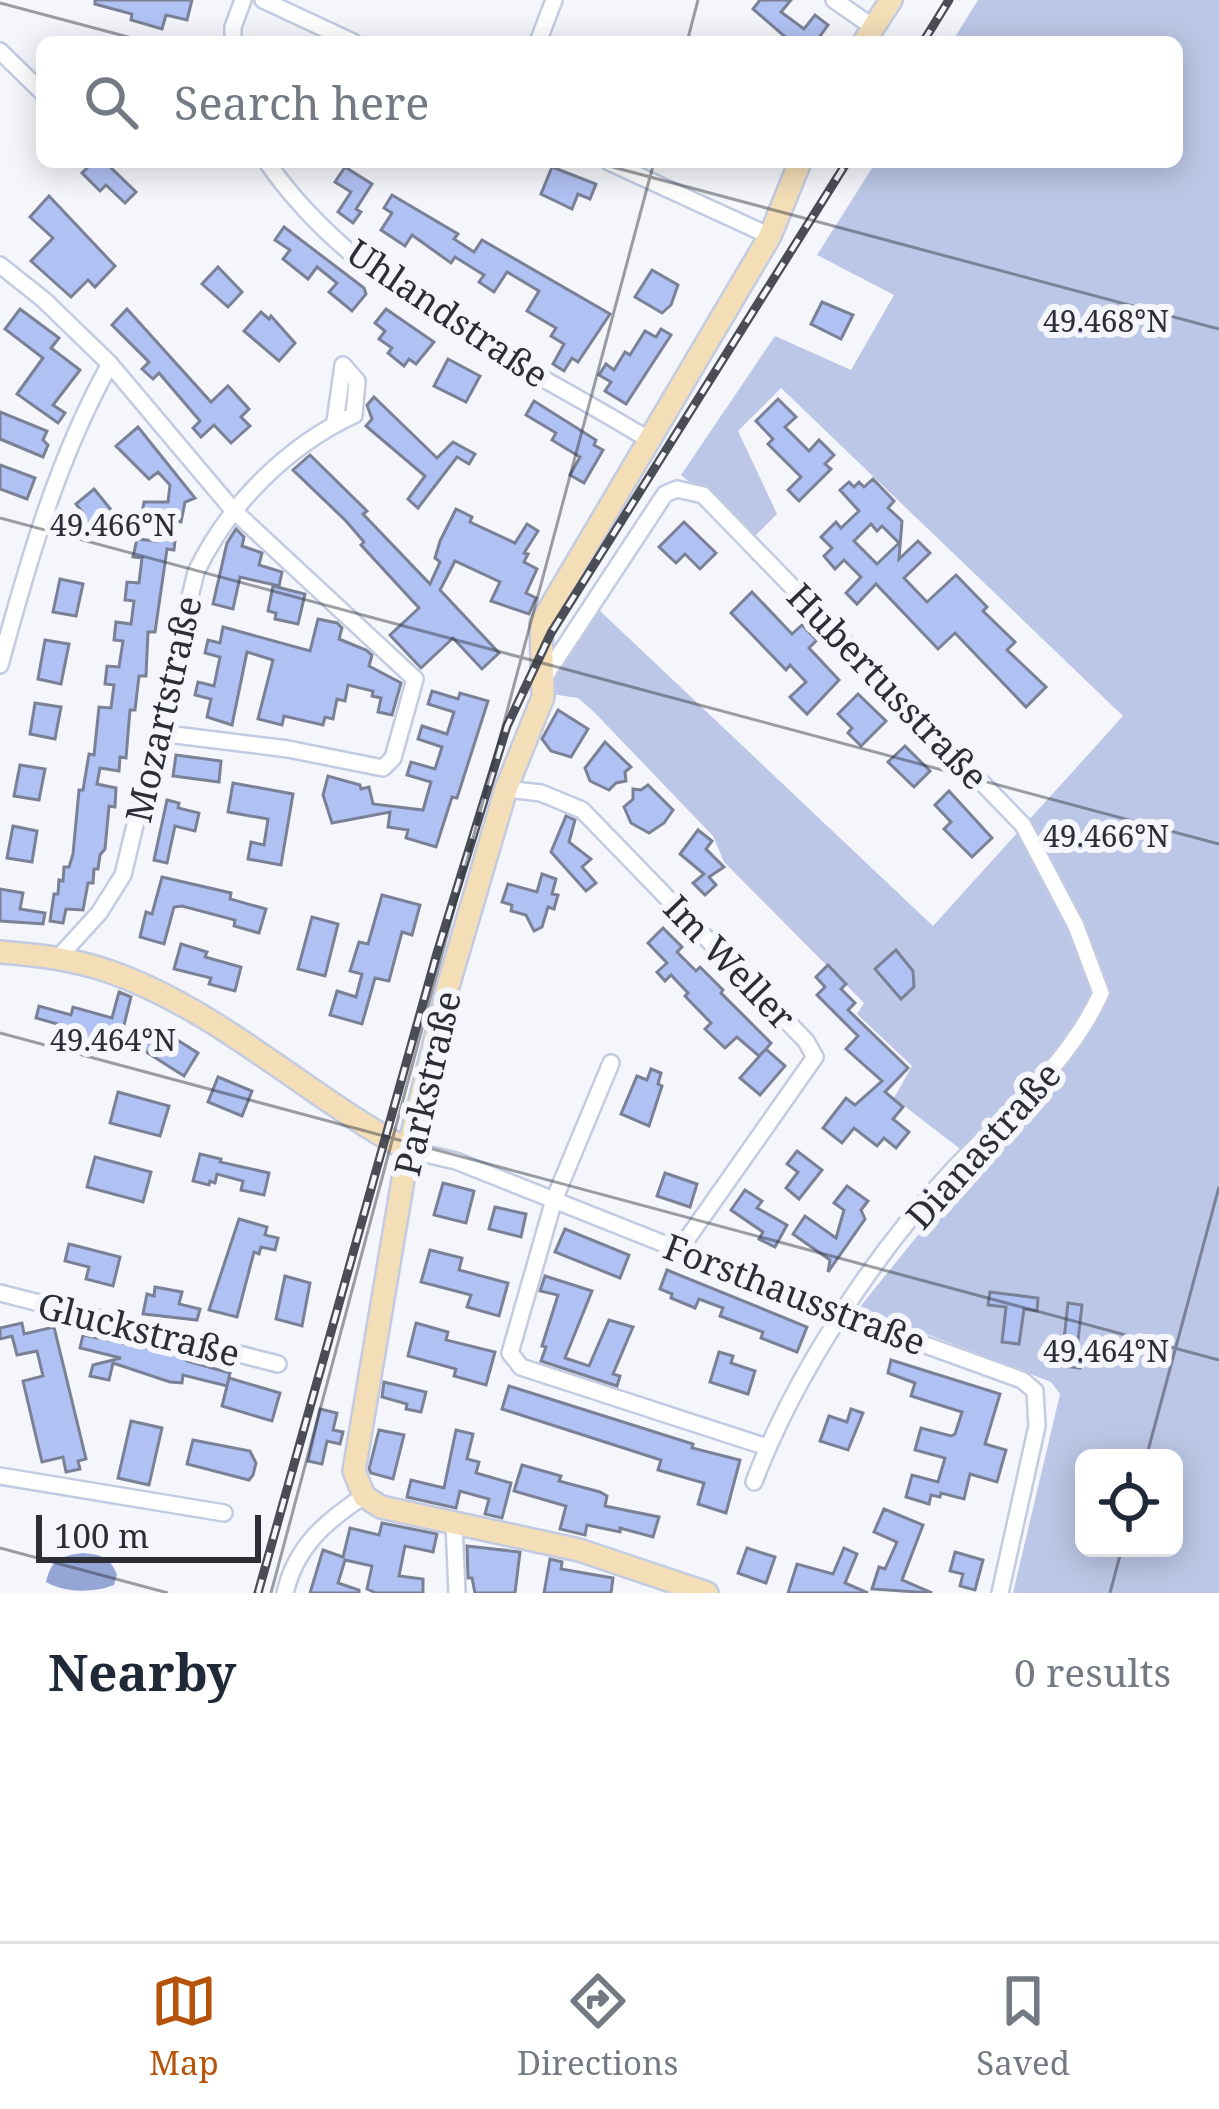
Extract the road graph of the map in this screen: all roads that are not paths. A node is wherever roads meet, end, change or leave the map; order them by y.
1 (243, 0) edge
2 (263, 0) edge
3 (554, 0) edge
4 (834, 0) edge
5 (890, 0) edge
6 (869, 35) edge
7 (233, 36) edge
8 (340, 36) edge
9 (540, 36) edge
10 (0, 51) edge
11 (36, 86) edge
12 (271, 168) edge
13 (622, 168) edge
14 (798, 168) edge
15 (770, 236) junction
16 (0, 265) edge
17 (110, 364) junction
18 (335, 422) dead end
19 (649, 440) junction
20 (665, 494) joint
21 (233, 510) junction
22 (0, 665) edge
23 (544, 679) junction
24 (159, 733) junction
25 (506, 789) junction
26 (0, 952) edge
27 (58, 958) junction
28 (1101, 993) joint
29 (611, 1063) dead end
30 (408, 1150) junction
31 (554, 1200) junction
32 (680, 1249) junction
33 (0, 1293) edge
34 (840, 1314) junction
35 (278, 1364) dead end
36 (767, 1447) junction
37 (0, 1476) edge
38 (754, 1482) dead end
39 (364, 1496) junction
40 (224, 1513) dead end
41 (454, 1522) junction
42 (285, 1593) edge
43 (457, 1593) edge
44 (707, 1593) edge
45 (1000, 1593) edge

1 - 7 street
2 - 8 street
3 - 9 street
4 - 6 street
5 - 6 street
10 - 11 street
12 - 19 street, Uhlandstraße
13 - 15 street
14 - 15 street, Parkstraße
15 - 19 street, Parkstraße
16 - 17 street
17 - 21 street
17 - 22 street
18 - 21 street, Mozartstraße
19 - 23 street, Parkstraße
20 - 23 street, Parkstraße
20 - 28 street, Hubertusstraße
21 - 24 street, Mozartstraße
21 - 24 street
23 - 25 street, Parkstraße
24 - 27 street, Mozartstraße
25 - 30 street, Parkstraße
25 - 32 street, Im Weller
26 - 27 street, Forsthausstraße
27 - 30 street, Forsthausstraße
28 - 34 street, Dianastraße
29 - 31 street
30 - 31 street, Forsthausstraße
30 - 39 street, Parkstraße
31 - 32 street, Forsthausstraße
31 - 36 street
32 - 34 street, Forsthausstraße
33 - 35 street, Gluckstraße
34 - 36 street, Dianastraße
34 - 45 street, Forsthausstraße
36 - 38 street, Dianastraße
37 - 40 street
39 - 41 street
39 - 42 street
41 - 43 street
41 - 44 street

